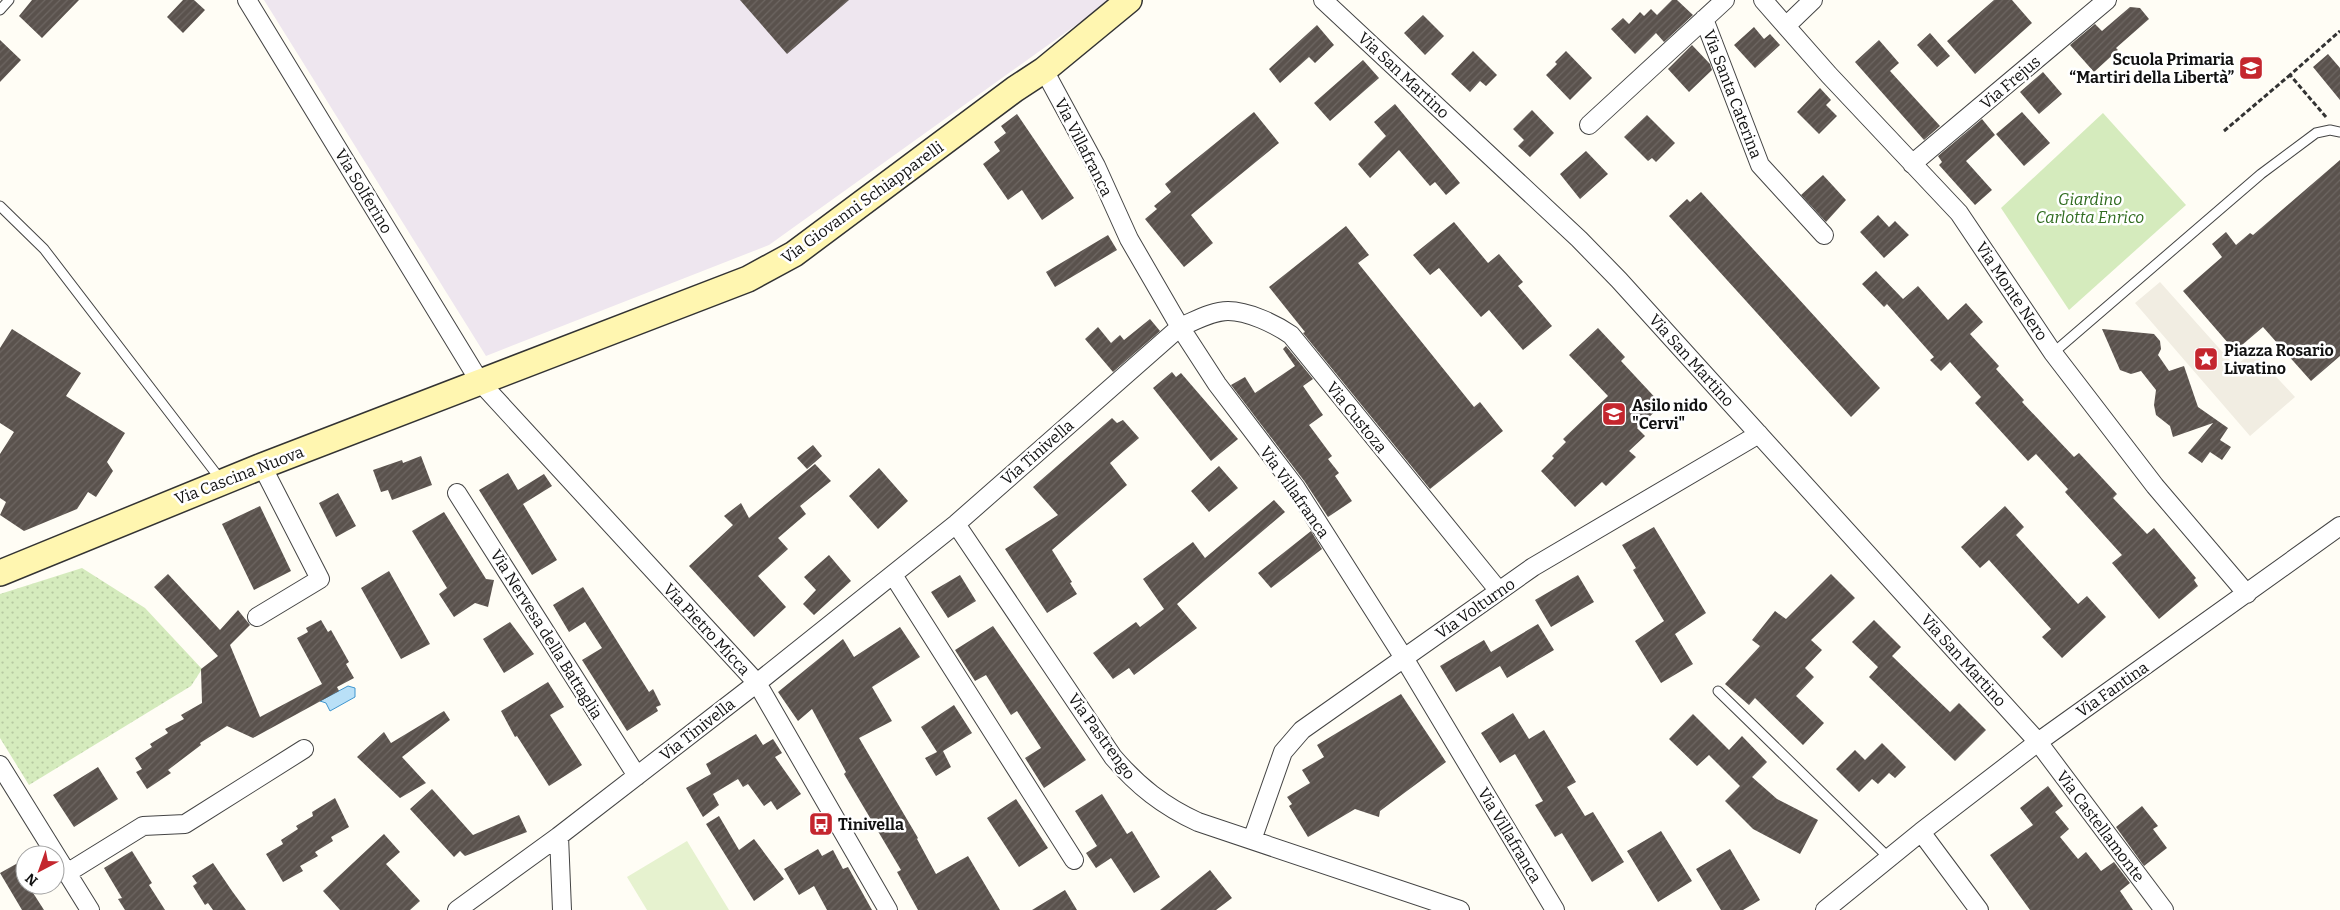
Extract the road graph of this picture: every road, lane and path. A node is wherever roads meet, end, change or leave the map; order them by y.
1 (9, 0) edge
2 (247, 0) edge
3 (1129, 0) edge
4 (1323, 0) edge
5 (1724, 0) edge
6 (1763, 0) edge
7 (1813, 0) edge
8 (2107, 0) edge
9 (0, 10) edge
10 (1704, 19) junction
11 (1786, 26) junction
12 (2340, 30) edge
13 (1044, 70) junction
14 (2290, 75) junction
15 (1589, 125) dead end
16 (2224, 131) dead end
17 (2339, 132) edge
18 (1912, 164) junction
19 (0, 206) edge
20 (1824, 235) dead end
21 (1180, 327) junction
22 (2053, 353) junction
23 (480, 382) junction
24 (1759, 434) junction
25 (262, 466) junction
26 (223, 482) junction
27 (457, 493) dead end
28 (956, 524) junction
29 (2340, 526) edge
30 (0, 573) edge
31 (893, 575) junction
32 (1499, 591) junction
33 (2247, 594) junction
34 (257, 617) dead end
35 (1404, 658) junction
36 (757, 683) junction
37 (1718, 691) dead end
38 (2038, 742) junction
39 (304, 749) dead end
40 (0, 765) edge
41 (636, 776) junction
42 (1921, 832) junction
43 (559, 836) junction
44 (1252, 840) junction
45 (1889, 858) junction
46 (1074, 860) dead end
47 (67, 873) junction
48 (90, 910) edge
49 (457, 910) edge
50 (562, 910) edge
51 (888, 910) edge
52 (1460, 910) edge
53 (1555, 910) edge
54 (1825, 910) edge
55 (1979, 910) edge
56 (2164, 910) edge

1 - 9 lane
2 - 23 street, Via Solferino
3 - 13 street, Via Giovanni Schiapparelli
4 - 24 street, Via San Martino
5 - 10 street
6 - 11 street, Via Monte Nero
7 - 11 street
8 - 18 street, Via Frejus
10 - 15 street
10 - 20 street, Via Santa Caterina
11 - 18 street, Via Monte Nero
12 - 14 path
13 - 21 street, Via Villafranca
13 - 23 street, Via Giovanni Schiapparelli
14 - 16 path
14 - 17 path
17 - 22 lane
18 - 22 street, Via Monte Nero
19 - 26 lane
21 - 28 street, Via Tinivella
21 - 32 street, Via Custoza
21 - 35 street, Via Villafranca
22 - 33 street, Via Monte Nero
23 - 25 street, Via Cascina Nuova
23 - 36 street, Via Pietro Micca
24 - 32 street, Via Volturno
24 - 38 street, Via San Martino
25 - 26 street, Via Cascina Nuova
25 - 34 street
26 - 30 street, Via Cascina Nuova
27 - 41 street, Via Nervesa della Battaglia
28 - 31 street, Via Tinivella
28 - 44 street, Via Pastrengo
29 - 33 street, Via Fantina
31 - 36 street, Via Tinivella
31 - 46 street
32 - 35 street, Via Volturno
33 - 38 street, Via Fantina
35 - 44 street, Via Volturno
35 - 53 street, Via Villafranca
36 - 41 street, Via Tinivella
36 - 51 street, Via Pietro Micca
37 - 45 lane
38 - 42 street, Via Fantina
38 - 56 street, Via Castellamonte
39 - 47 street
40 - 47 street
41 - 43 street, Via Tinivella
42 - 45 street, Via Fantina
42 - 55 street
43 - 49 street, Via Tinivella
43 - 50 street
44 - 52 street, Via Pastrengo
45 - 54 street, Via Fantina
47 - 48 street

